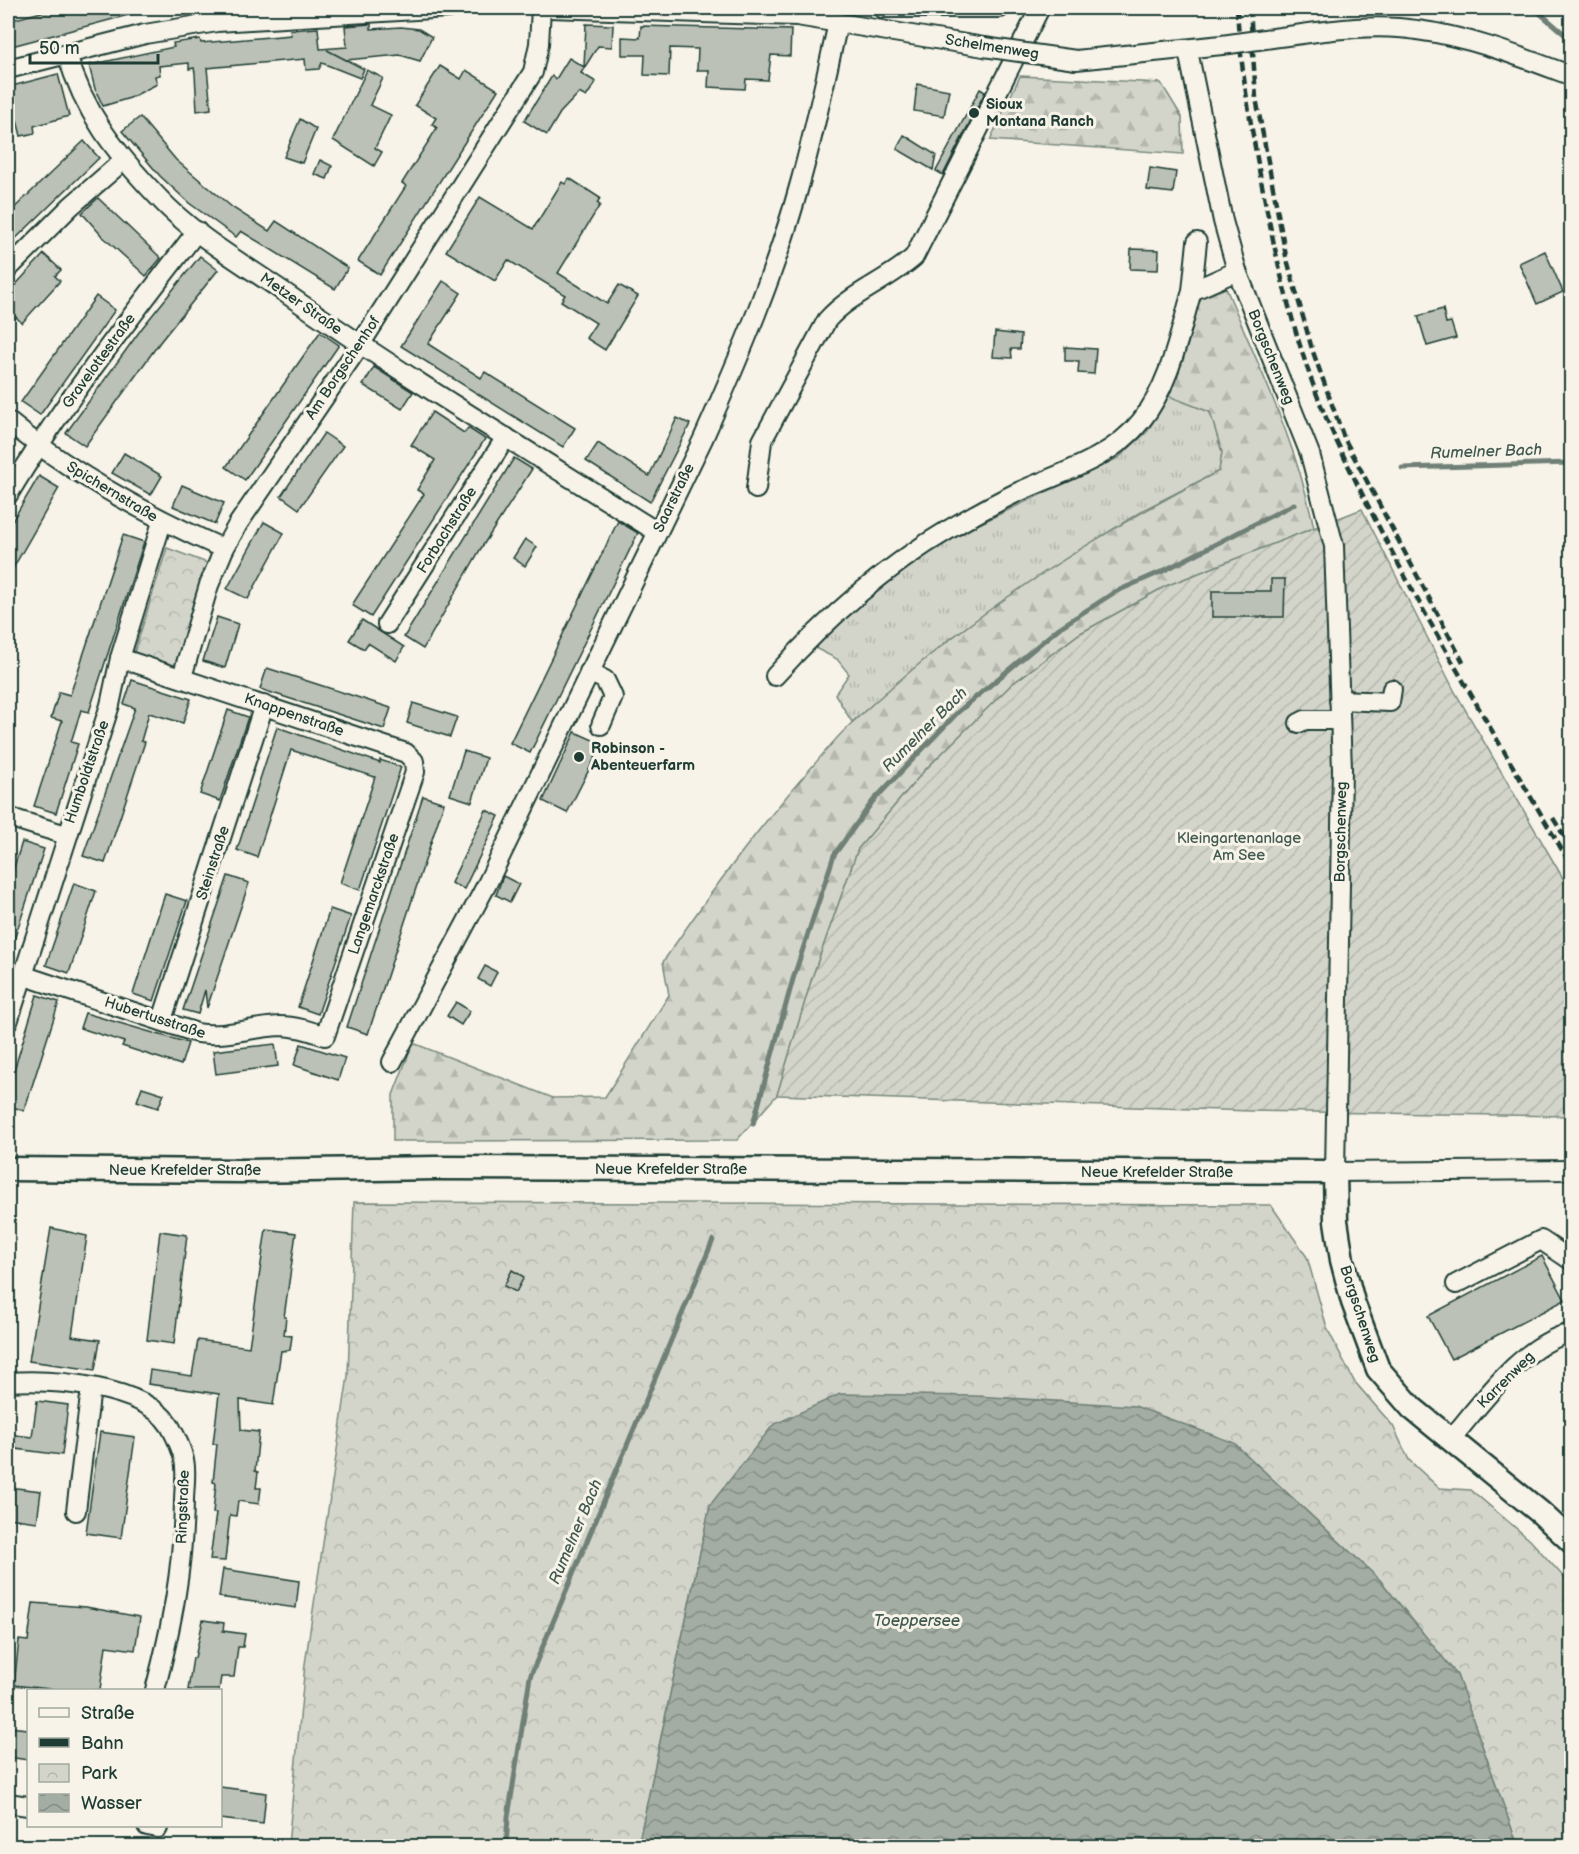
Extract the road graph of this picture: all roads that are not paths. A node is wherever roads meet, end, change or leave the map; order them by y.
1 (449, 8) edge
2 (542, 8) edge
3 (549, 8) edge
4 (882, 8) edge
5 (1000, 8) edge
6 (1040, 8) edge
7 (797, 12) edge
8 (838, 23) junction
9 (1188, 51) junction
10 (67, 54) junction
11 (8, 69) edge
12 (1572, 76) edge
13 (124, 160) junction
14 (197, 231) junction
15 (1197, 242) dead end
16 (8, 269) edge
17 (1237, 271) junction
18 (1192, 291) junction
19 (360, 345) junction
20 (8, 421) edge
21 (506, 437) junction
22 (37, 446) junction
23 (756, 489) dead end
24 (8, 495) edge
25 (162, 522) junction
26 (657, 532) junction
27 (224, 549) junction
28 (387, 624) dead end
29 (120, 658) junction
30 (589, 672) junction
31 (775, 676) dead end
32 (182, 677) junction
33 (1392, 689) dead end
34 (1339, 699) junction
35 (264, 705) junction
36 (1340, 720) junction
37 (1299, 723) dead end
38 (601, 725) dead end
39 (406, 753) joint
40 (8, 817) edge
41 (66, 835) junction
42 (22, 975) junction
43 (162, 1020) junction
44 (8, 1022) edge
45 (325, 1036) joint
46 (392, 1062) dead end
47 (8, 1169) edge
48 (1572, 1170) edge
49 (1335, 1172) junction
50 (1572, 1261) edge
51 (1456, 1284) dead end
52 (1572, 1333) edge
53 (8, 1382) edge
54 (91, 1388) junction
55 (1451, 1439) junction
56 (76, 1511) dead end
57 (1572, 1542) edge
58 (155, 1689) edge
59 (8, 1803) edge
60 (27, 1806) edge

1 - 10 street
2 - 19 street, Am Borgschenhof
3 - 7 street, Schelmenweg
4 - 5 street, Schelmenweg
6 - 23 street
7 - 8 street, Schelmenweg
8 - 9 street, Schelmenweg, bridge
8 - 26 street, Saarstraße
9 - 12 street, Schelmenweg, bridge
9 - 17 street, Borgschenweg
10 - 11 street
10 - 13 street, Metzer Straße
13 - 14 street, Metzer Straße
13 - 16 street
14 - 19 street, Metzer Straße
14 - 22 street, Gravelottestraße
15 - 18 street
17 - 18 street
17 - 34 street, Borgschenweg
18 - 31 street
19 - 21 street, Metzer Straße
19 - 27 street, Am Borgschenhof
20 - 22 street, Spichernstraße
21 - 26 street, Metzer Straße
21 - 28 street, Forbachstraße
22 - 24 street, Gravelottestraße
22 - 25 street, Spichernstraße
25 - 27 street, Spichernstraße
25 - 29 street, Humboldtstraße
26 - 30 street, Saarstraße
27 - 32 street, Am Borgschenhof
29 - 32 street
29 - 41 street, Humboldtstraße
30 - 38 street
30 - 46 street, Saarstraße
32 - 35 street, Knappenstraße
33 - 34 street
34 - 36 street, Borgschenweg
35 - 39 street, Knappenstraße
35 - 43 street, Steinstraße
36 - 37 street
36 - 49 street, Borgschenweg
39 - 45 street, Langemarckstraße
40 - 41 street
41 - 42 street, Humboldtstraße
42 - 43 street, Hubertusstraße
42 - 44 street, Humboldtstraße
43 - 45 street, Hubertusstraße
47 - 49 main road, Neue Krefelder Straße
48 - 49 street
49 - 55 main road, Borgschenweg
50 - 51 street
52 - 55 street, Karrenweg
53 - 54 street, Ringstraße
54 - 56 street
54 - 58 street, Ringstraße
55 - 57 main road, Borgschenweg
59 - 60 street

